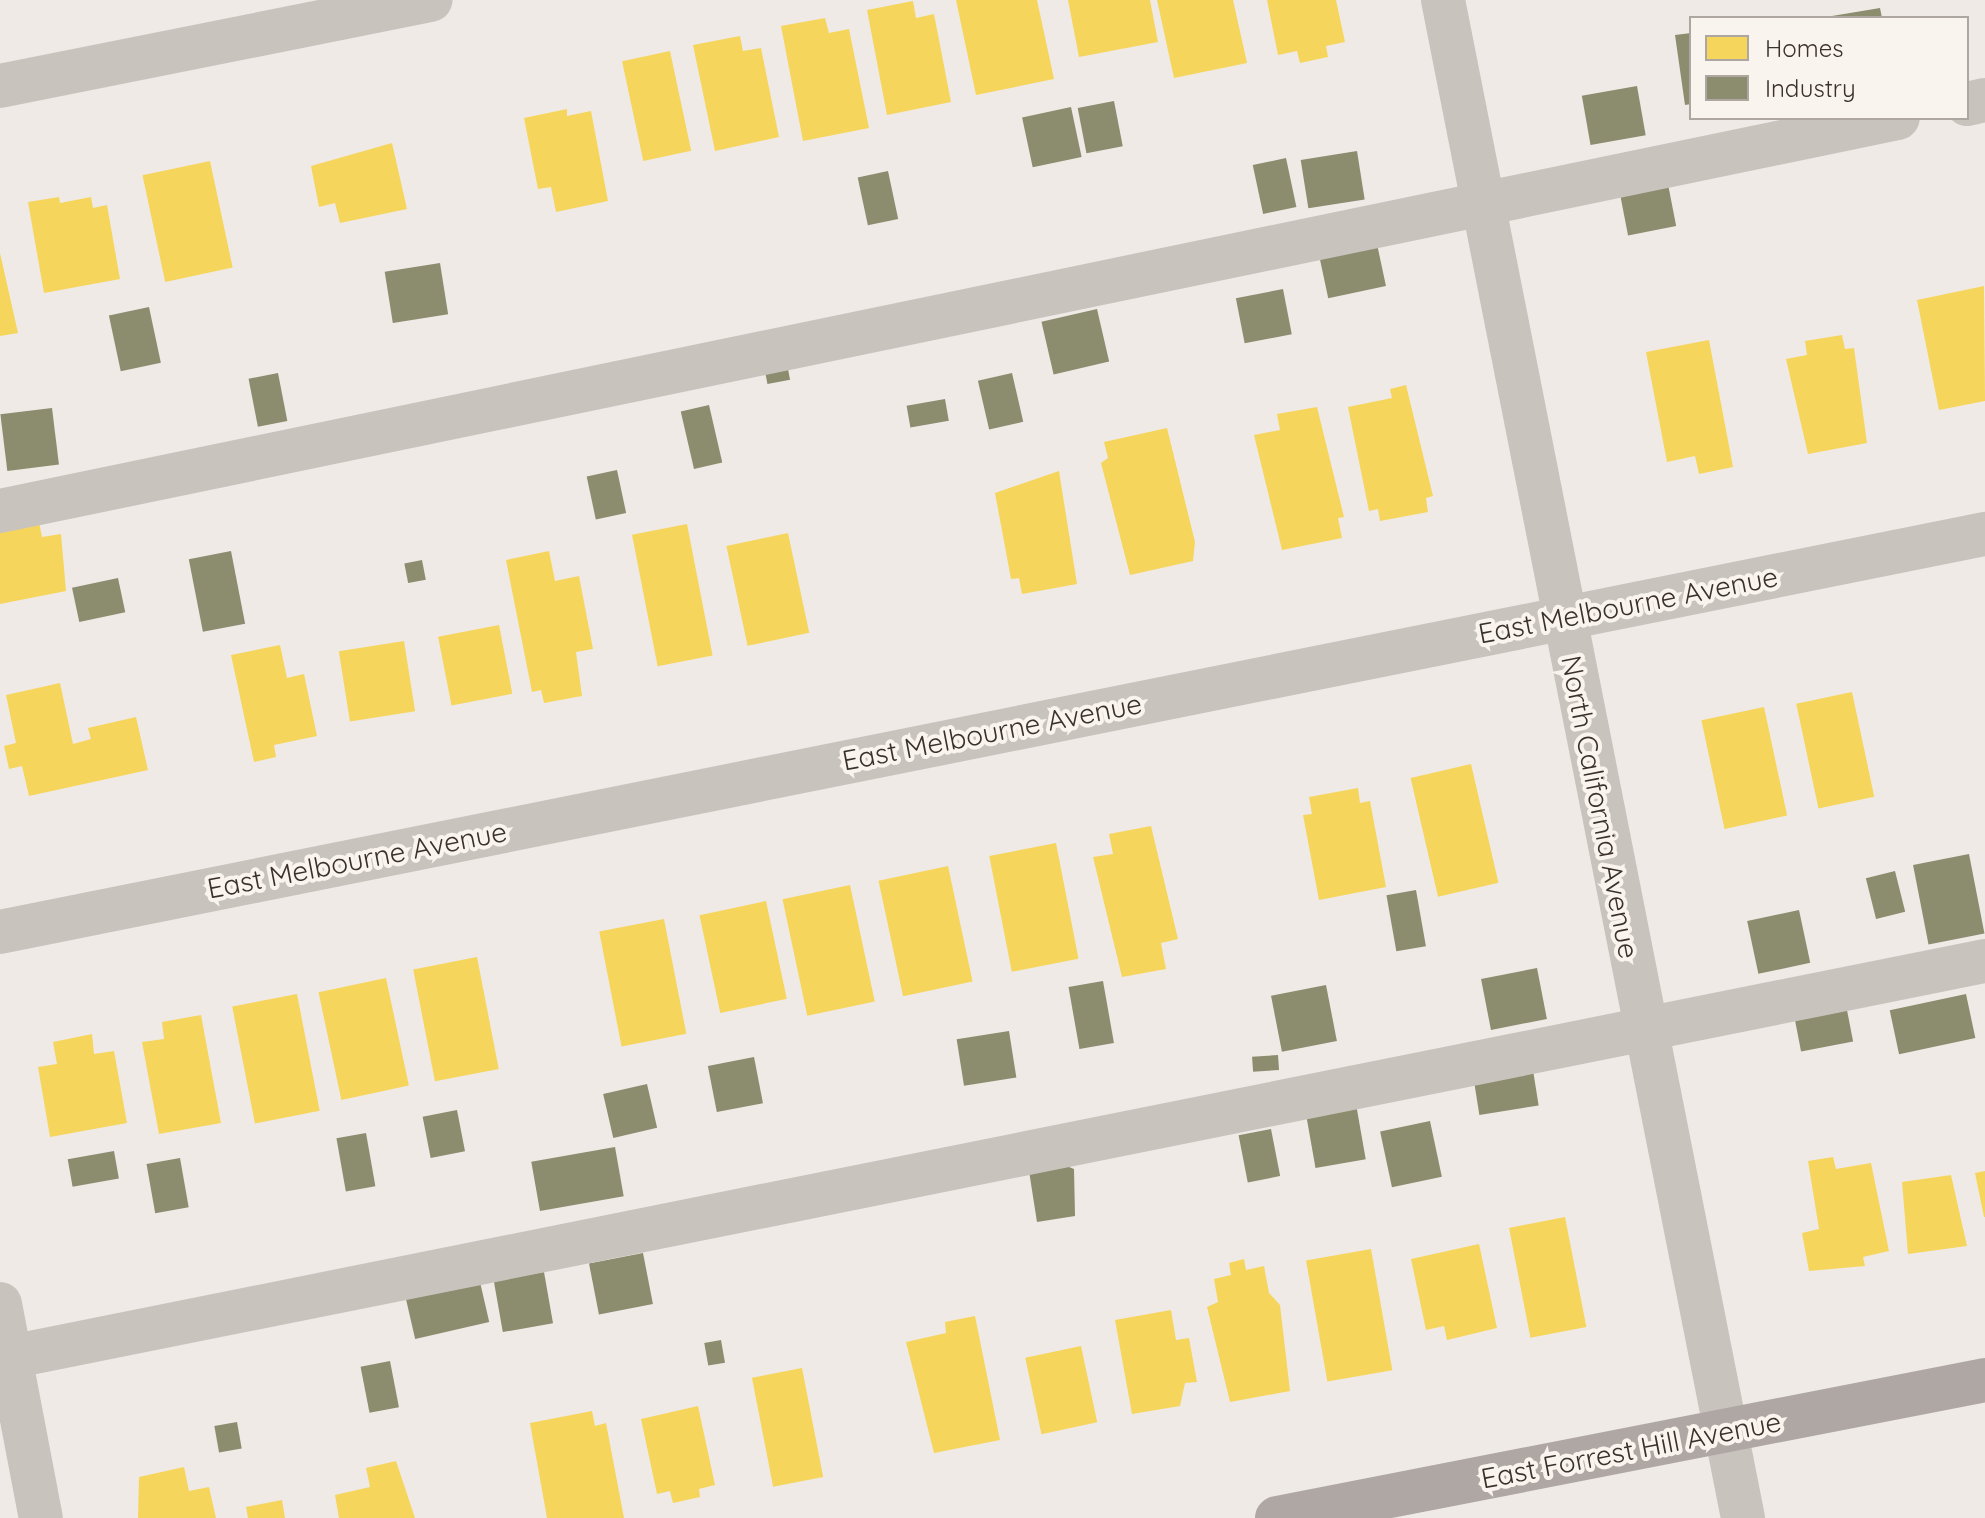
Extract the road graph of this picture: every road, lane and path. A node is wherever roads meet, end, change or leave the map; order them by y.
1 (431, 0) edge
2 (1443, 0) edge
3 (0, 86) edge
4 (1888, 120) edge
5 (1482, 203) junction
6 (0, 511) edge
7 (1985, 534) edge
8 (1562, 617) junction
9 (0, 932) edge
10 (1985, 961) edge
11 (1644, 1028) junction
12 (0, 1304) edge
13 (10, 1357) junction
14 (1985, 1380) edge
15 (1724, 1432) junction
16 (41, 1518) edge
17 (1277, 1518) edge
18 (1743, 1518) edge

1 - 3 street
2 - 5 street, North California Avenue
4 - 5 street
5 - 6 street
5 - 8 street, North California Avenue
7 - 8 street, East Melbourne Avenue
8 - 9 street, East Melbourne Avenue
8 - 11 street, North California Avenue
10 - 11 street
11 - 13 street
11 - 15 street, North California Avenue
12 - 13 street
13 - 16 street
14 - 15 main road, East Forrest Hill Avenue
15 - 17 main road, East Forrest Hill Avenue
15 - 18 street, North California Avenue

